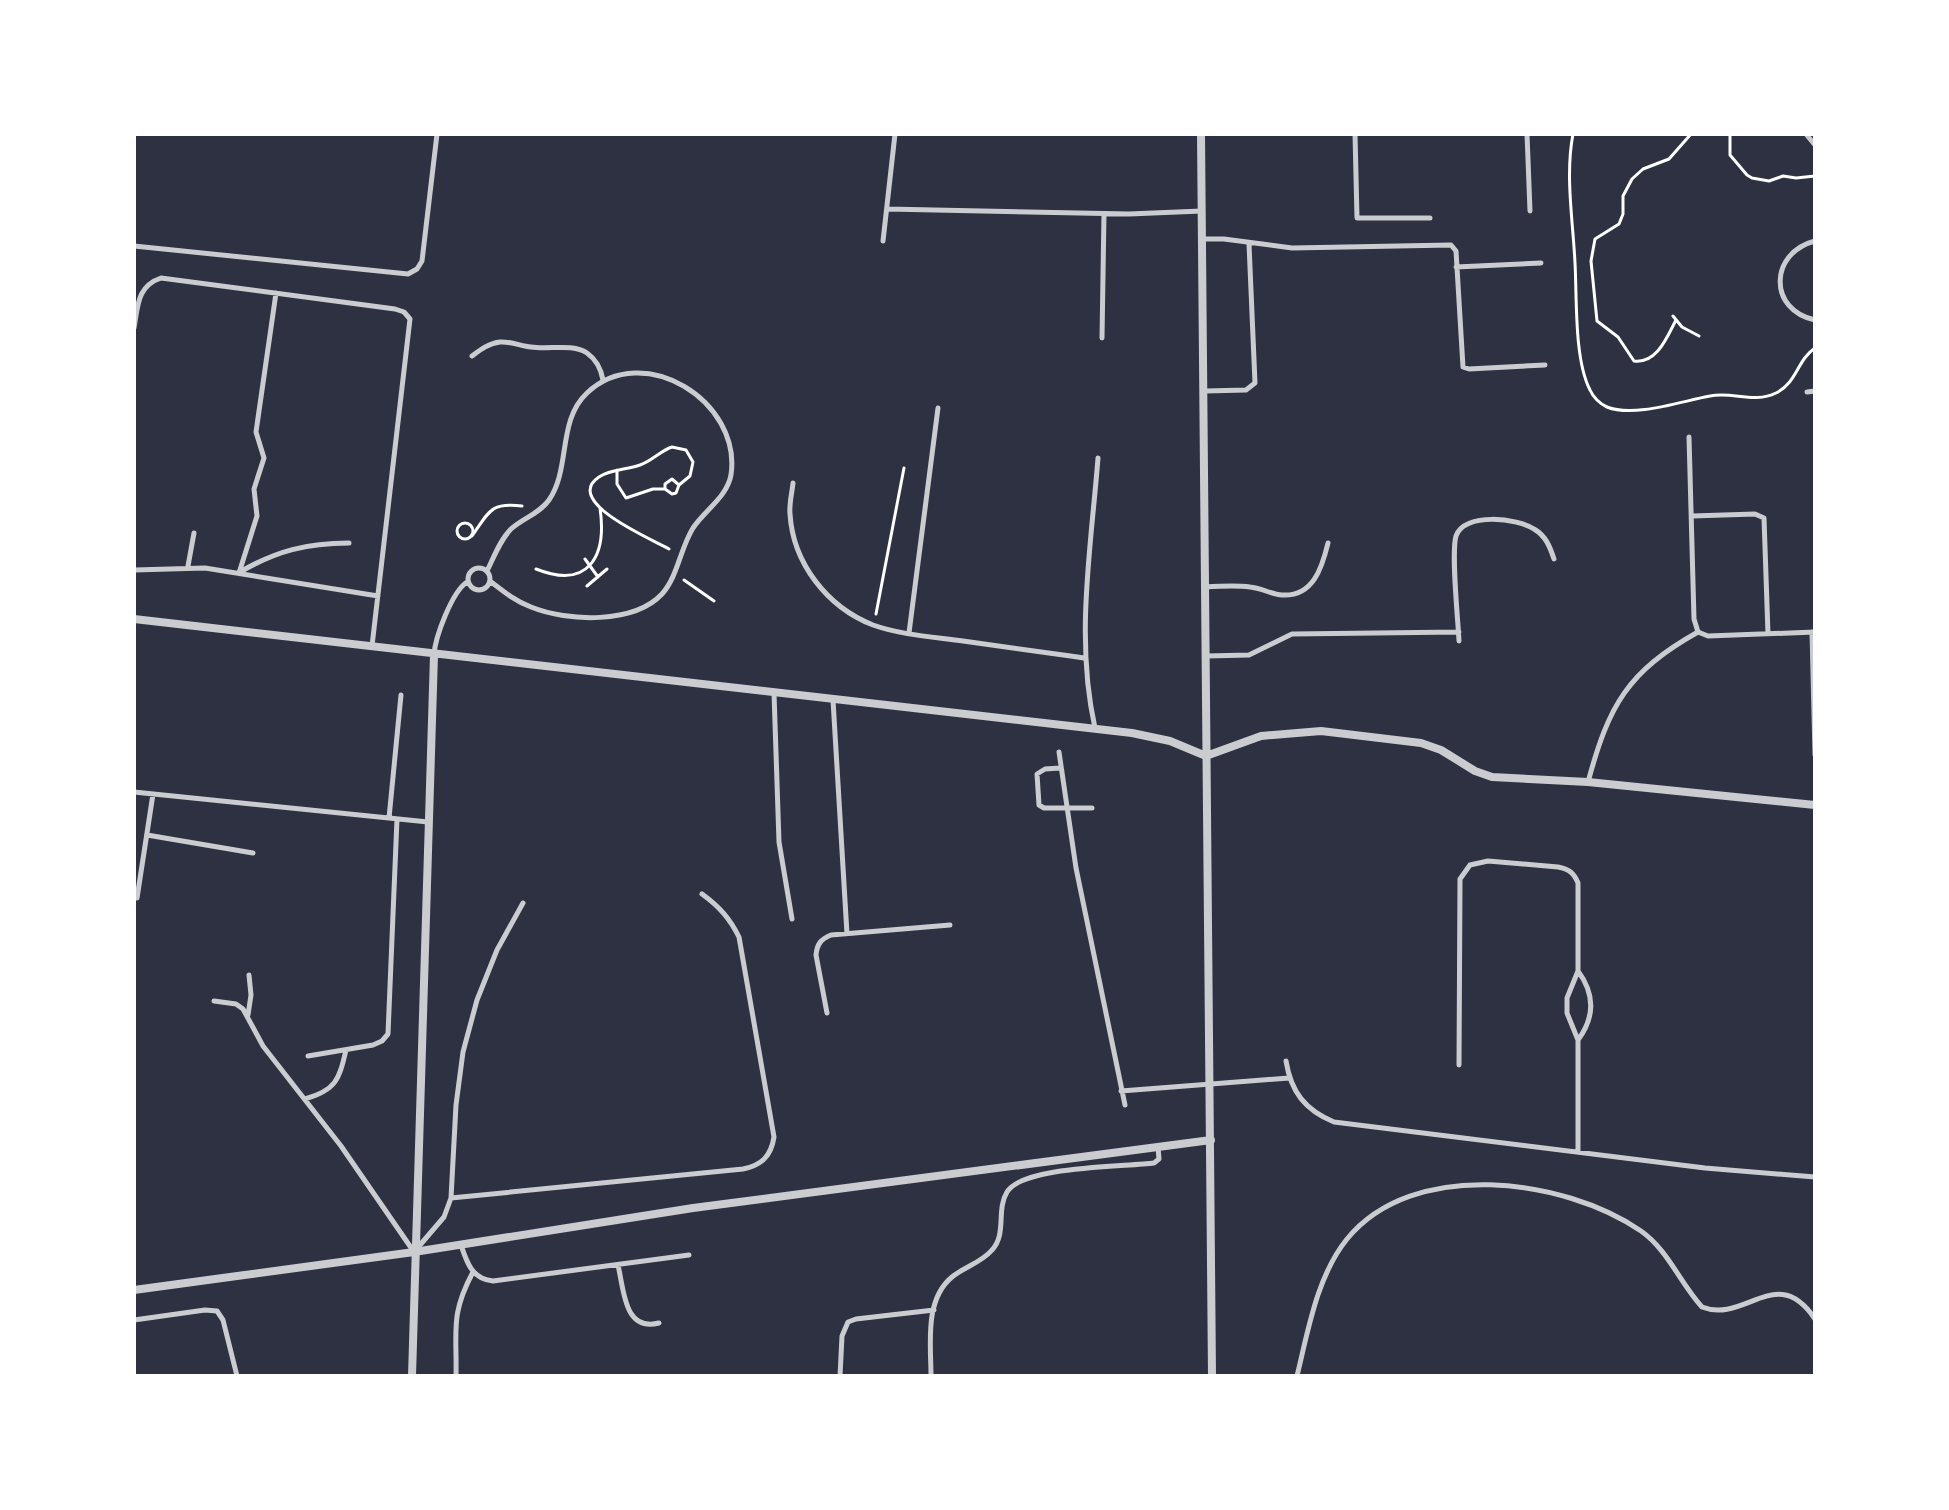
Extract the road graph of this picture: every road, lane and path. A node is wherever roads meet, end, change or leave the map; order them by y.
1 (437, 134) edge
2 (895, 134) edge
3 (1201, 134) edge
4 (1355, 134) edge
5 (1527, 134) edge
6 (1573, 134) edge
7 (1691, 134) edge
8 (1730, 134) edge
9 (1806, 134) edge
10 (1815, 145) edge
11 (1815, 176) edge
12 (887, 209) junction
13 (1203, 211) junction
14 (1530, 211) dead end
15 (1104, 214) junction
16 (1430, 218) dead end
17 (1203, 239) junction
18 (883, 241) dead end
19 (1815, 241) edge
20 (1249, 244) junction
21 (134, 246) edge
22 (1541, 263) dead end
23 (1456, 267) junction
24 (276, 293) junction
25 (1815, 320) edge
26 (134, 328) edge
27 (1699, 336) dead end
28 (1102, 338) dead end
29 (1815, 348) edge
30 (472, 356) dead end
31 (1545, 365) dead end
32 (603, 380) junction
33 (1205, 391) junction
34 (1815, 391) edge
35 (1807, 392) dead end
36 (938, 408) dead end
37 (1689, 437) dead end
38 (1098, 458) dead end
39 (904, 468) dead end
40 (617, 470) junction
41 (793, 483) dead end
42 (679, 485) junction
43 (665, 489) junction
44 (600, 508) junction
45 (542, 509) junction
46 (1692, 516) junction
47 (194, 533) dead end
48 (472, 536) junction
49 (349, 543) dead end
50 (1328, 543) dead end
51 (679, 556) junction
52 (585, 559) dead end
53 (1554, 559) dead end
54 (188, 566) junction
55 (591, 567) junction
56 (536, 569) dead end
57 (607, 569) dead end
58 (134, 570) edge
59 (487, 571) junction
60 (239, 573) junction
61 (675, 573) junction
62 (598, 577) junction
63 (490, 581) junction
64 (467, 582) junction
65 (587, 586) dead end
66 (1205, 587) junction
67 (378, 596) junction
68 (714, 601) dead end
69 (134, 619) edge
70 (874, 625) junction
71 (1459, 632) junction
72 (1698, 632) junction
73 (1813, 632) edge
74 (909, 633) junction
75 (1768, 634) junction
76 (1459, 641) dead end
77 (372, 647) junction
78 (434, 655) junction
79 (1205, 656) junction
80 (1084, 658) junction
81 (774, 693) junction
82 (401, 695) dead end
83 (833, 700) junction
84 (1096, 729) junction
85 (1059, 752) dead end
86 (1815, 755) edge
87 (1206, 756) junction
88 (1060, 768) junction
89 (1588, 782) junction
90 (134, 792) edge
91 (153, 794) junction
92 (1815, 805) edge
93 (1067, 808) junction
94 (1092, 808) dead end
95 (389, 818) junction
96 (397, 819) junction
97 (428, 822) junction
98 (147, 835) junction
99 (253, 853) dead end
100 (702, 894) dead end
101 (137, 898) dead end
102 (523, 903) dead end
103 (792, 919) dead end
104 (950, 925) dead end
105 (847, 934) junction
106 (1578, 971) junction
107 (249, 975) dead end
108 (214, 1001) dead end
109 (827, 1013) dead end
110 (247, 1016) junction
111 (1578, 1040) junction
112 (346, 1050) junction
113 (308, 1056) dead end
114 (1286, 1061) dead end
115 (1459, 1065) dead end
116 (1289, 1078) junction
117 (1210, 1084) junction
118 (1121, 1091) junction
119 (305, 1099) junction
120 (1125, 1105) dead end
121 (1211, 1140) junction
122 (1158, 1147) junction
123 (1578, 1152) junction
124 (1815, 1177) edge
125 (451, 1198) junction
126 (460, 1245) junction
127 (414, 1252) junction
128 (689, 1255) dead end
129 (618, 1265) junction
130 (473, 1272) junction
131 (134, 1290) edge
132 (934, 1310) junction
133 (1815, 1319) edge
134 (134, 1320) edge
135 (659, 1323) dead end
136 (237, 1376) edge
137 (412, 1376) edge
138 (456, 1376) edge
139 (840, 1376) edge
140 (931, 1376) edge
141 (1212, 1376) edge
142 (1297, 1376) edge

1 - 21 lane
2 - 12 lane
3 - 13 street
4 - 16 lane
5 - 14 lane
6 - 29 path
7 - 27 path
8 - 11 path
9 - 10 lane
12 - 15 lane
12 - 18 lane
13 - 15 lane
13 - 17 street
15 - 28 lane
17 - 20 lane
17 - 33 street
19 - 25 lane
20 - 23 lane
20 - 33 lane
22 - 23 lane
23 - 31 lane
24 - 26 lane
24 - 60 lane
24 - 67 lane
30 - 32 lane
32 - 45 lane
32 - 51 lane
33 - 66 street
34 - 35 lane
36 - 74 lane
37 - 46 lane
38 - 80 lane
39 - 70 path
40 - 42 path
40 - 43 path
40 - 44 path
41 - 70 lane
42 - 43 path
42 - 43 path
44 - 51 path
44 - 55 path
45 - 48 path
45 - 59 lane
46 - 72 lane
46 - 75 lane
47 - 54 lane
48 - 48 path
49 - 60 lane
50 - 66 lane
51 - 61 lane
52 - 55 path
53 - 71 lane
54 - 58 lane
54 - 60 lane
55 - 56 path
55 - 62 path
57 - 62 path
59 - 63 lane
59 - 64 lane
60 - 67 lane
61 - 63 lane
61 - 68 path
62 - 65 path
63 - 64 lane
64 - 78 lane
66 - 79 street
67 - 77 lane
69 - 77 street
70 - 74 lane
71 - 76 lane
71 - 79 lane
72 - 75 lane
72 - 89 lane
73 - 75 lane
73 - 86 lane
74 - 80 lane
77 - 78 street
78 - 81 street
78 - 97 street
79 - 87 street
80 - 84 lane
81 - 83 street
81 - 103 lane
82 - 95 lane
83 - 84 street
83 - 105 lane
84 - 87 street
85 - 88 lane
87 - 89 street
87 - 117 street
88 - 93 lane
88 - 93 lane
89 - 92 street
90 - 91 lane
91 - 95 lane
91 - 98 lane
93 - 94 lane
93 - 118 lane
95 - 96 lane
96 - 97 lane
96 - 112 lane
97 - 127 street
98 - 99 lane
98 - 101 lane
100 - 125 lane
102 - 125 lane
104 - 105 lane
105 - 109 lane
106 - 111 lane
106 - 111 lane
106 - 115 lane
107 - 110 lane
108 - 110 lane
110 - 119 lane
111 - 123 lane
112 - 113 lane
112 - 119 lane
114 - 116 lane
116 - 117 lane
116 - 123 lane
117 - 118 lane
117 - 121 street
118 - 120 lane
119 - 127 lane
121 - 122 street
121 - 141 street
122 - 126 street
122 - 132 lane
123 - 124 lane
125 - 127 lane
126 - 127 street
126 - 130 lane
127 - 131 street
127 - 137 street
128 - 129 lane
129 - 130 lane
129 - 135 lane
130 - 138 lane
132 - 139 lane
132 - 140 lane
133 - 142 lane
134 - 136 lane

